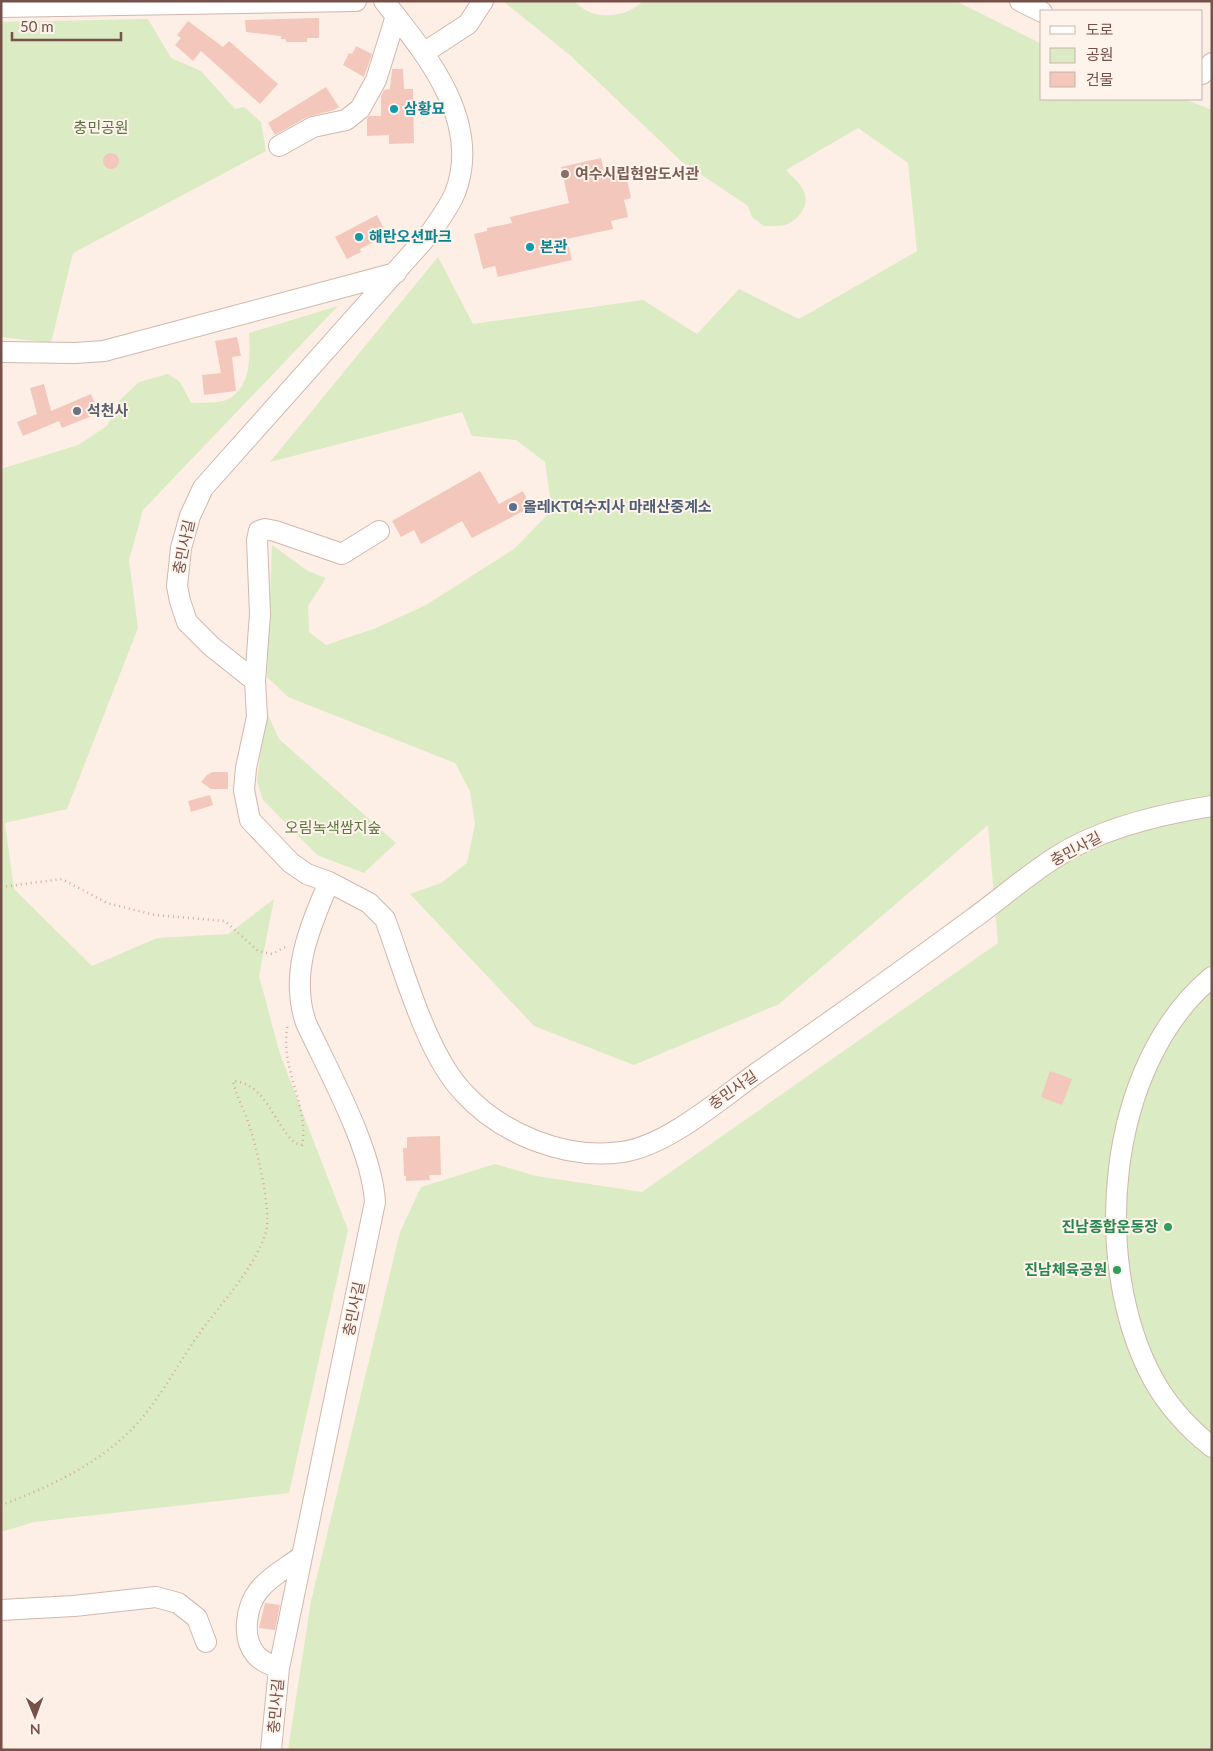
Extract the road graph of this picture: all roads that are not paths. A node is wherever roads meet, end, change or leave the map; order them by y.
1 (356, 1) edge
2 (483, 1) edge
3 (214, 2) edge
4 (149, 3) edge
5 (5, 5) edge
6 (390, 9) edge
7 (425, 52) junction
8 (1212, 63) edge
9 (1203, 73) edge
10 (279, 146) dead end
11 (396, 273) junction
12 (1, 352) edge
13 (379, 531) dead end
14 (255, 682) junction
15 (1212, 806) edge
16 (329, 882) junction
17 (1212, 977) edge
18 (1212, 1447) edge
19 (302, 1556) junction
20 (1, 1610) edge
21 (206, 1642) dead end
22 (279, 1668) junction
23 (271, 1750) edge

1 - 3 street
2 - 7 street
3 - 4 street
4 - 5 street
6 - 7 street, 충민사길
6 - 10 street
7 - 11 street, 충민사길
8 - 9 street
11 - 12 street
11 - 14 street, 충민사길
13 - 14 street
14 - 16 street, 충민사길
15 - 16 street, 충민사길
16 - 19 street, 충민사길
17 - 18 street
19 - 22 street, 충민사길
19 - 22 street
20 - 21 street
22 - 23 street, 충민사길

